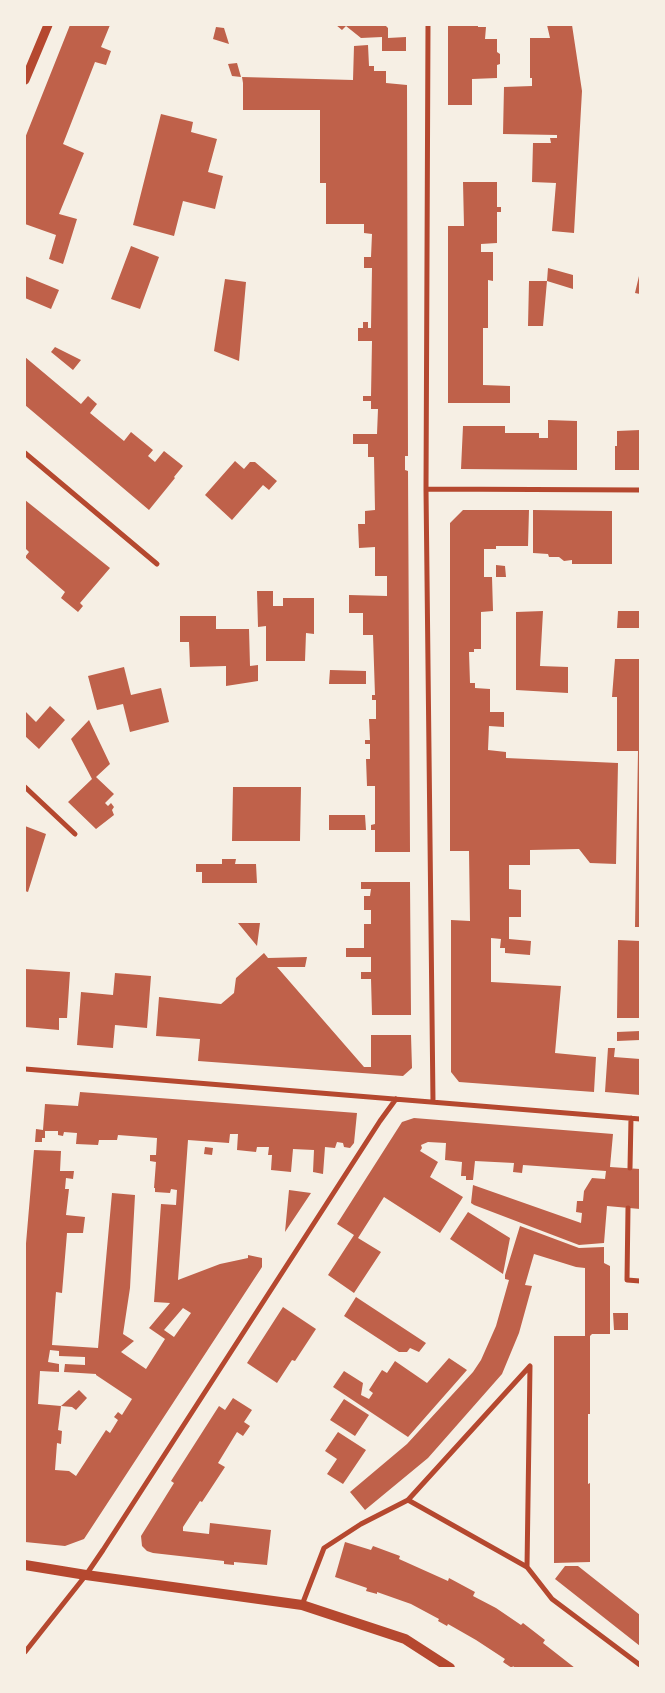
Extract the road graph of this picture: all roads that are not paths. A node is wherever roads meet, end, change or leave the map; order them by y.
1 (48, 25) edge
2 (428, 25) edge
3 (25, 80) edge
4 (25, 453) edge
5 (426, 489) junction
6 (640, 490) edge
7 (157, 564) dead end
8 (25, 787) edge
9 (75, 834) dead end
10 (25, 1069) edge
11 (396, 1099) junction
12 (433, 1102) junction
13 (631, 1118) junction
14 (640, 1119) edge
15 (630, 1168) dead end
16 (628, 1208) dead end
17 (640, 1281) edge
18 (408, 1500) junction
19 (25, 1565) edge
20 (527, 1567) junction
21 (86, 1575) junction
22 (302, 1605) junction
23 (25, 1652) edge
24 (640, 1665) edge
25 (450, 1668) edge

1 - 3 street
2 - 5 street
4 - 7 street
5 - 6 street
5 - 12 street
8 - 9 street
10 - 11 street
11 - 12 street
11 - 21 street
12 - 13 street
13 - 14 street
13 - 15 street
16 - 17 street
18 - 20 street
18 - 20 street
18 - 22 street
19 - 21 main road
20 - 24 street
21 - 22 main road
21 - 23 street
22 - 25 main road

